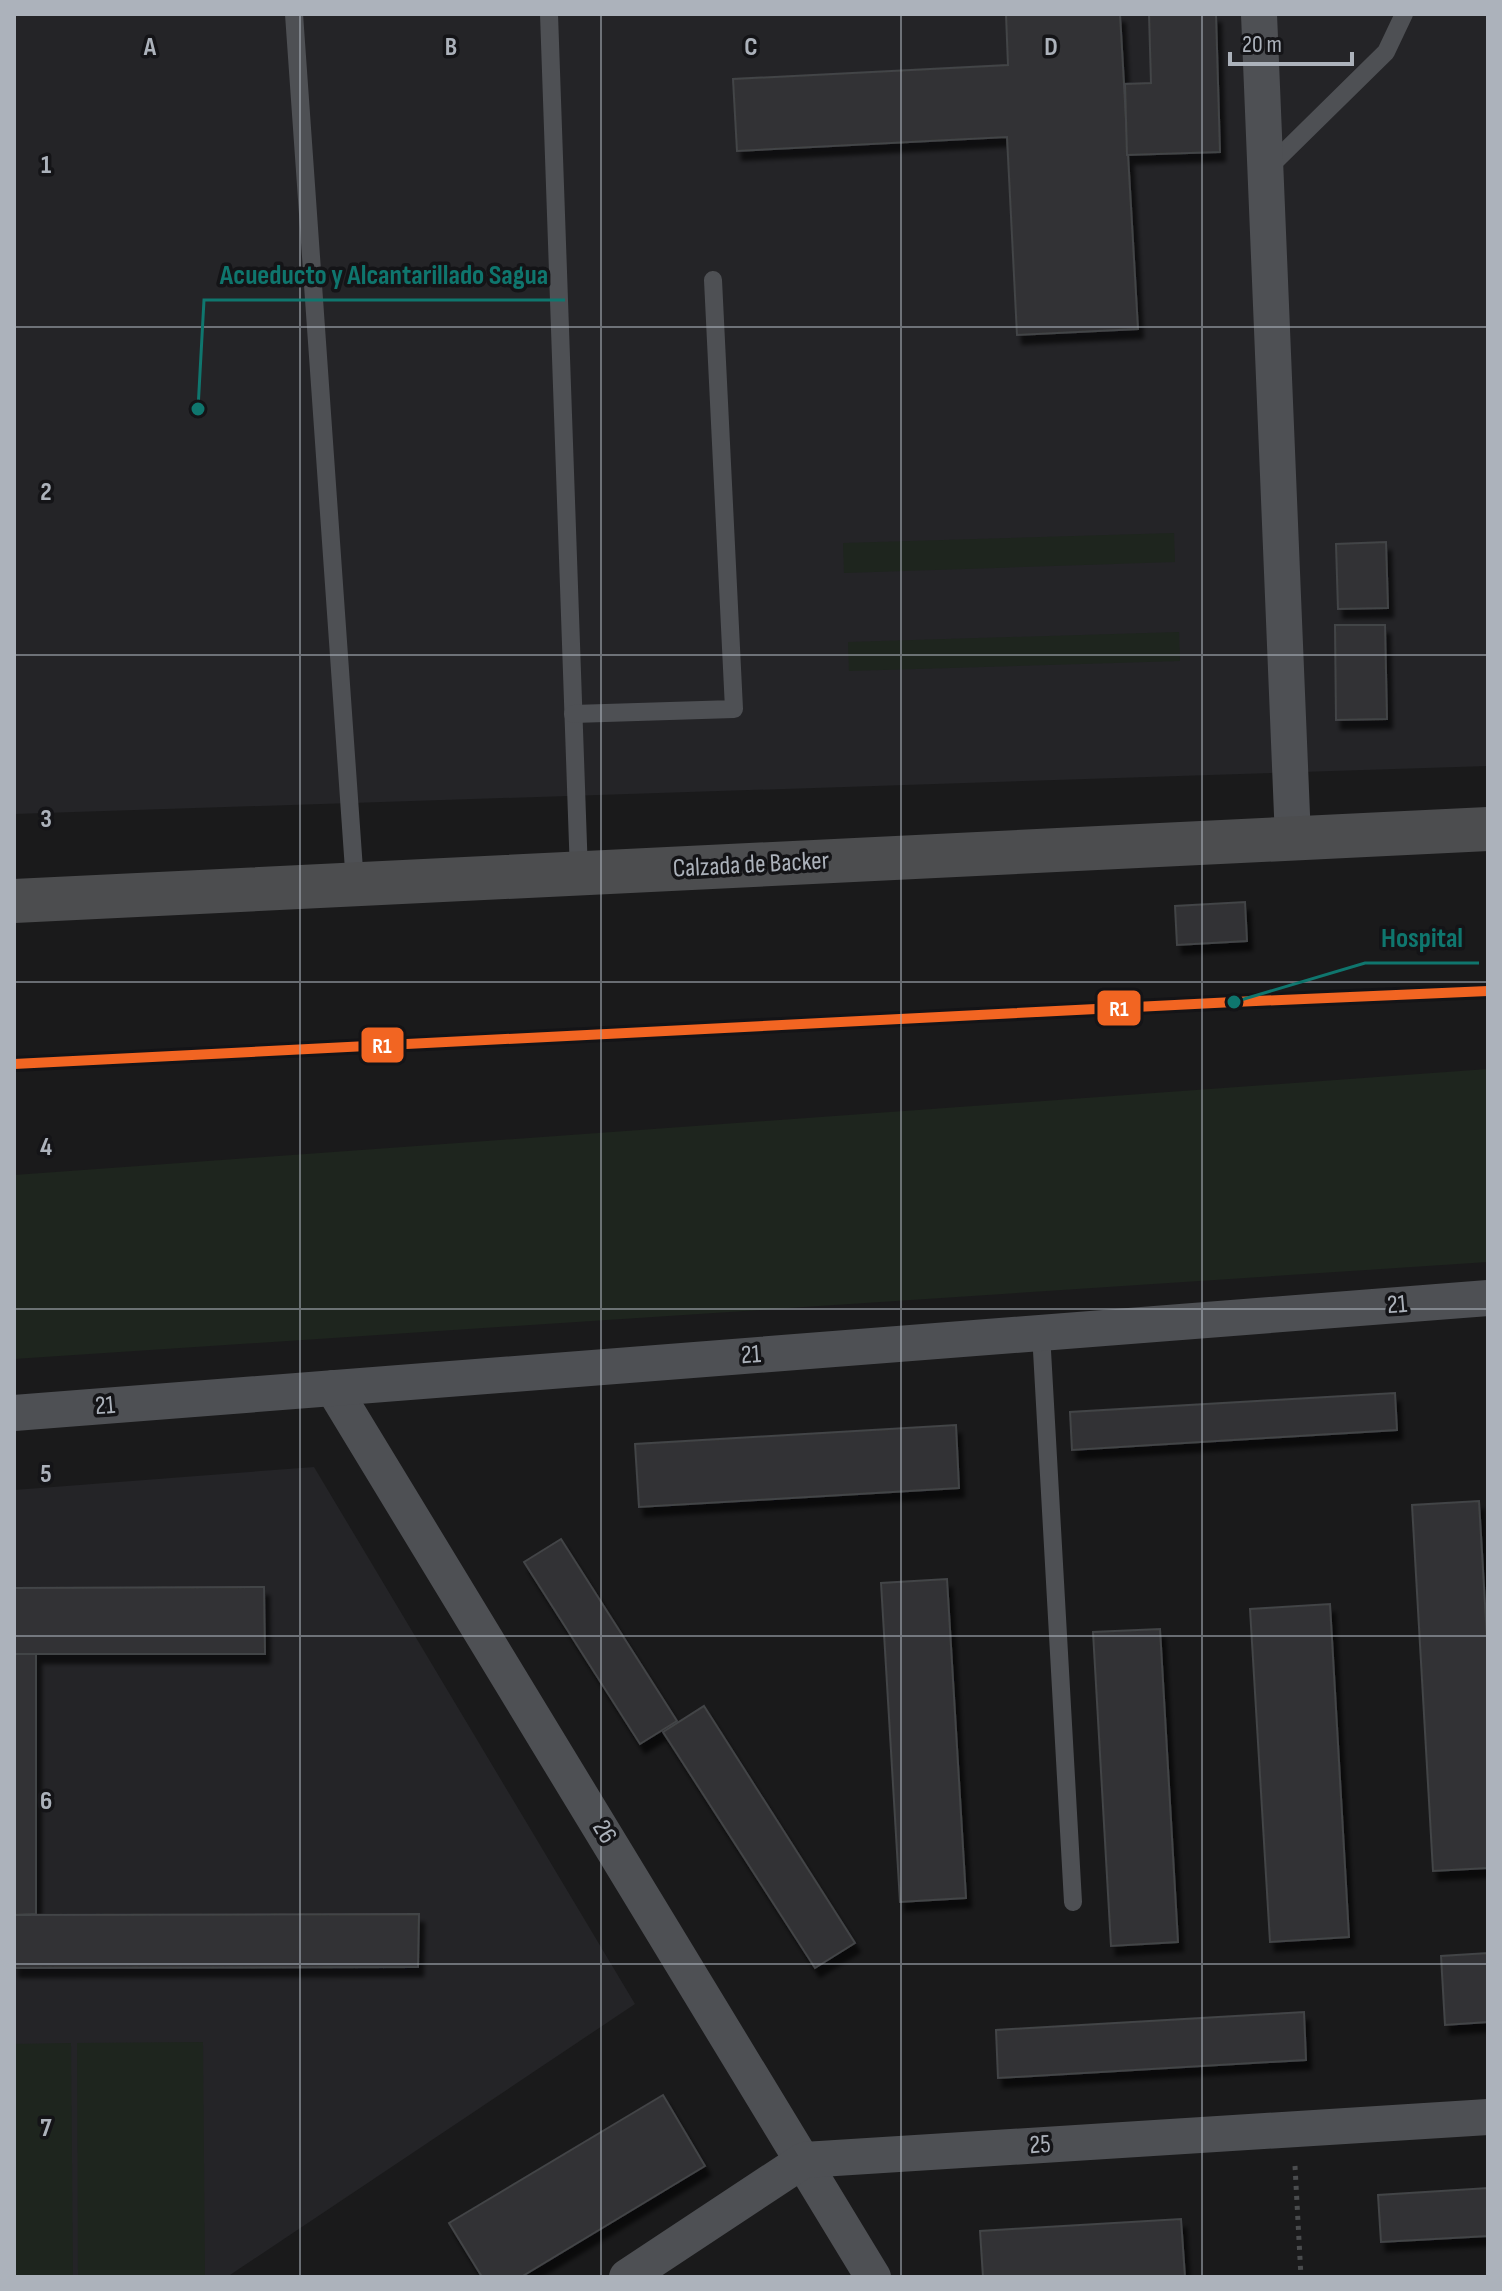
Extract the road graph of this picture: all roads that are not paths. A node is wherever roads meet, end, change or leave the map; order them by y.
1 (294, 14) edge
2 (549, 14) edge
3 (1259, 14) edge
4 (1404, 14) edge
5 (1265, 171) junction
6 (713, 280) dead end
7 (573, 714) junction
8 (1488, 829) edge
9 (1293, 839) junction
10 (579, 873) junction
11 (355, 884) junction
12 (14, 901) edge
13 (1488, 1298) edge
14 (1041, 1333) junction
15 (333, 1388) junction
16 (14, 1413) edge
17 (1073, 1902) dead end
18 (1488, 2117) edge
19 (804, 2160) junction
20 (627, 2277) edge
21 (873, 2277) edge

1 - 11 lane
2 - 7 lane
3 - 5 street
4 - 5 lane
5 - 9 street
6 - 7 lane
7 - 10 lane
8 - 9 main road, Calzada de Backer
9 - 10 main road, Calzada de Backer
10 - 11 main road, Calzada de Backer
11 - 12 main road, Calzada de Backer
13 - 14 street, 21
14 - 15 street, 21
14 - 17 lane
15 - 16 street, 21
15 - 19 street, 26
18 - 19 street, 25
19 - 20 street, 25
19 - 21 street, 26

